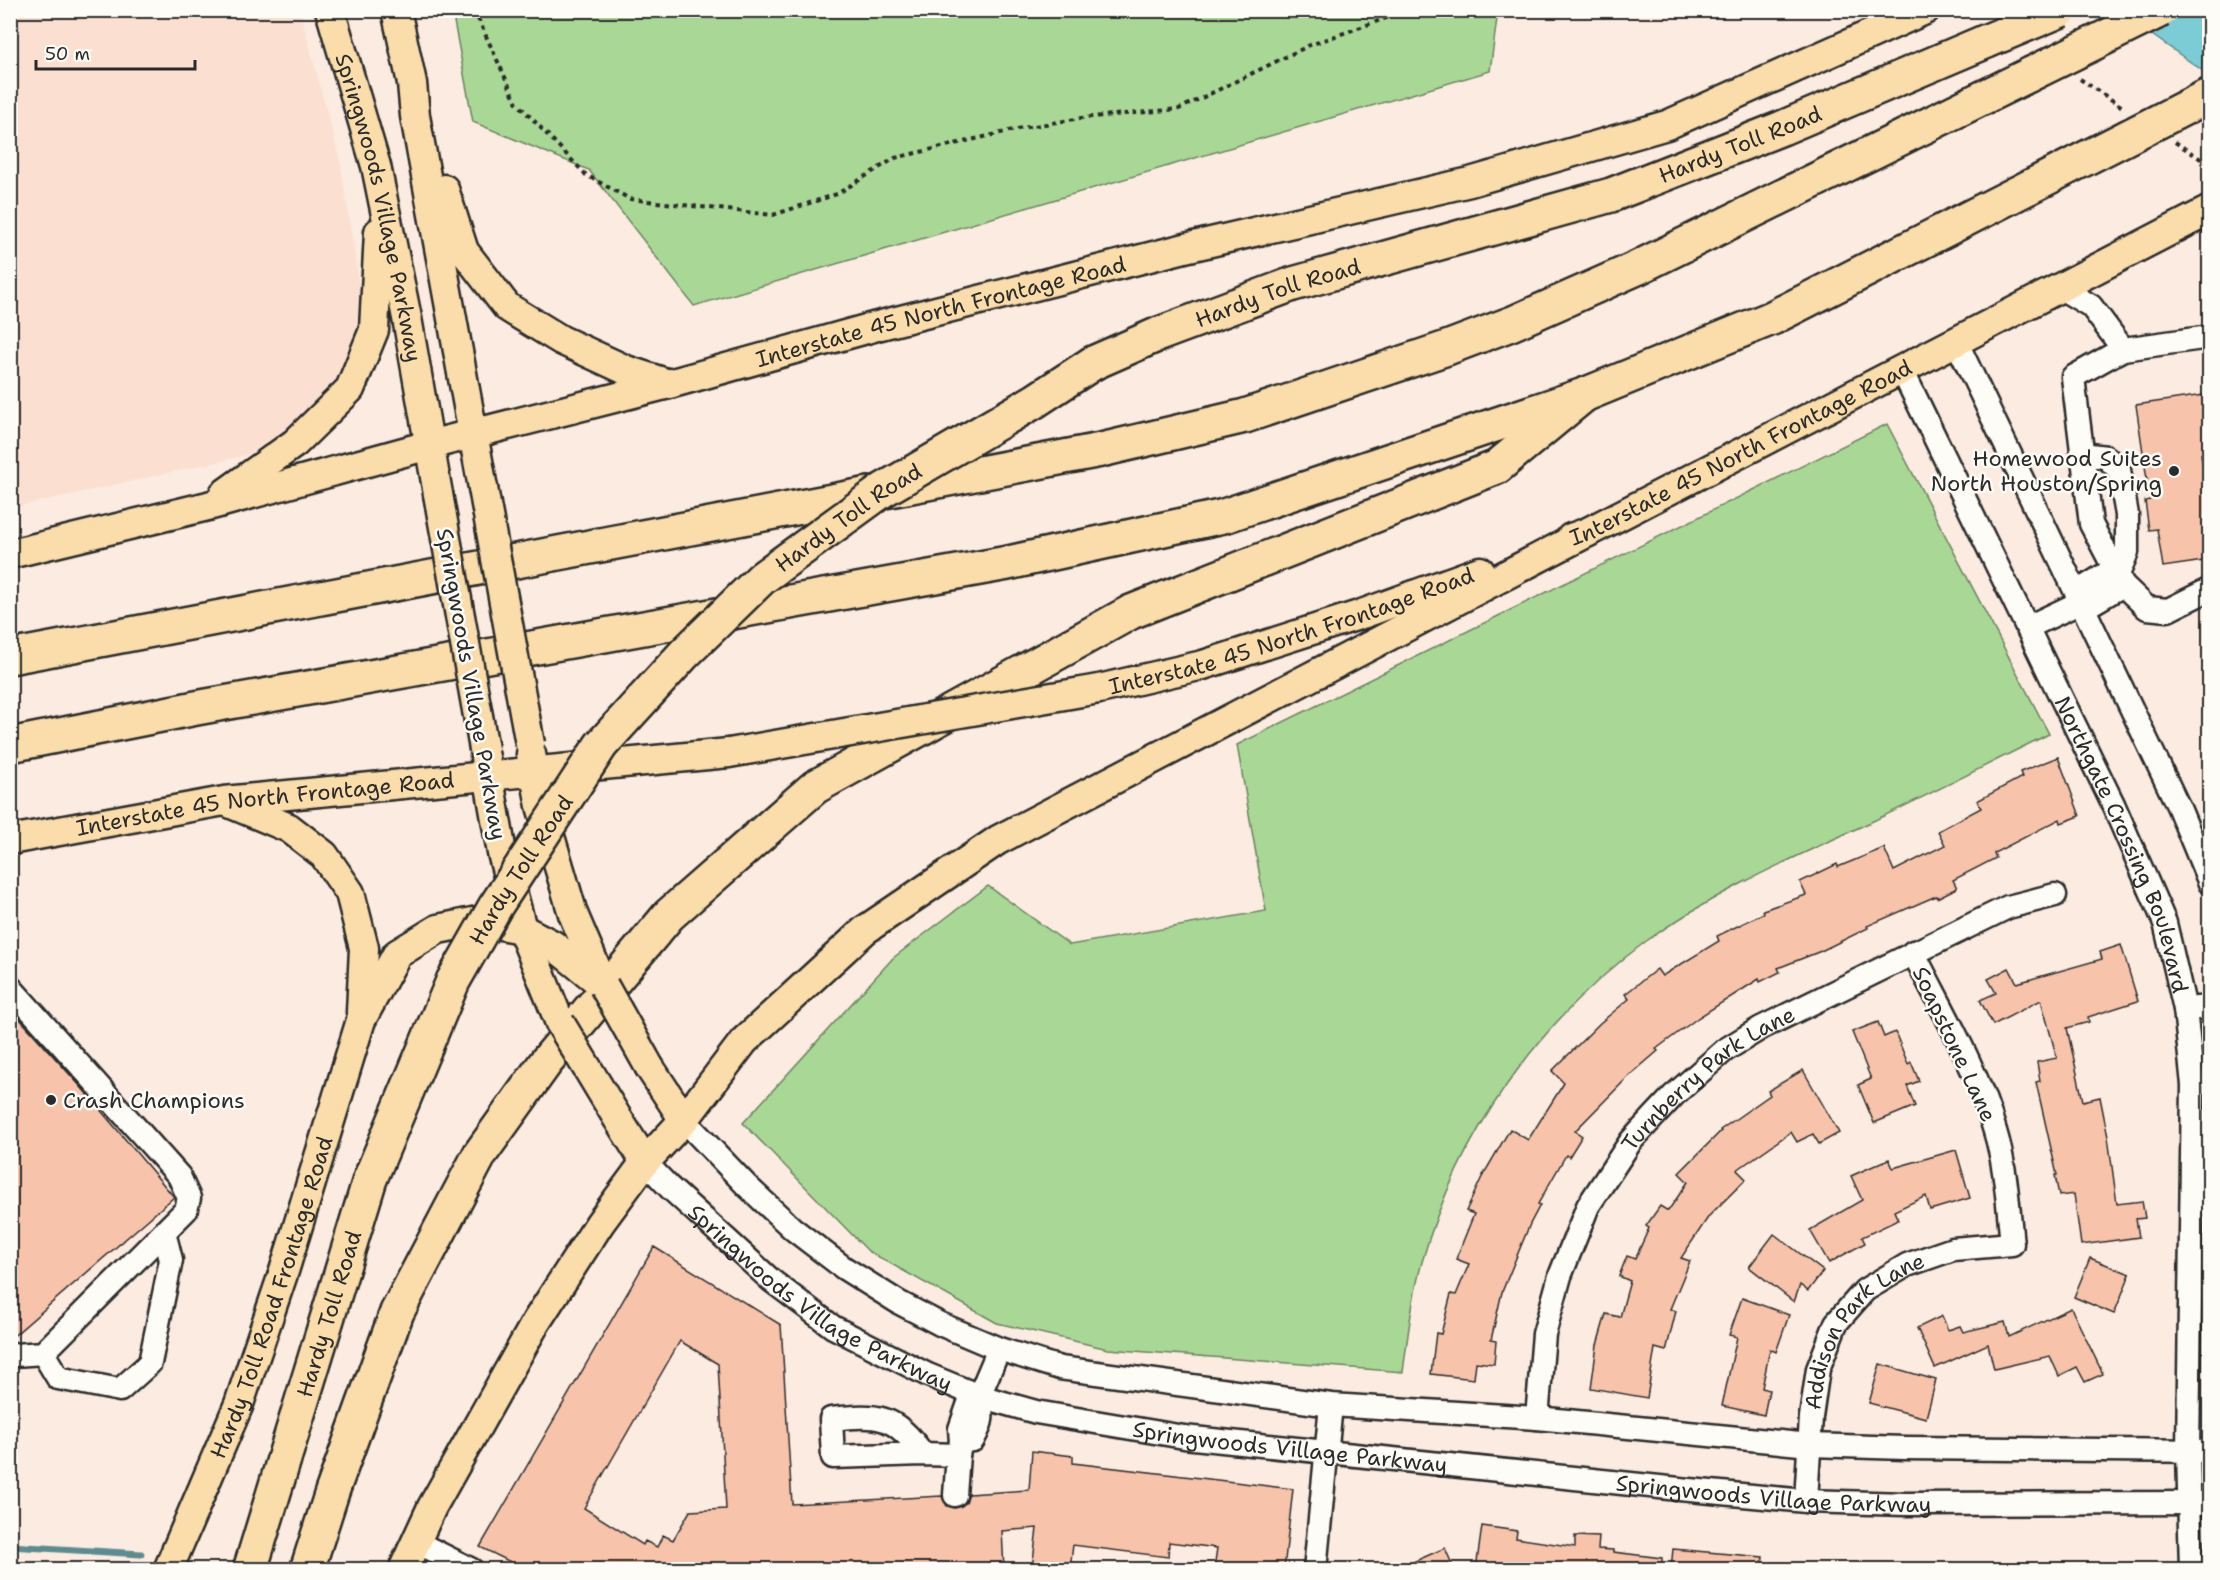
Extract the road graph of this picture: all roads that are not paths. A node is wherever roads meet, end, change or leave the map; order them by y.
1 (330, 10) edge
2 (396, 10) edge
3 (1925, 10) edge
4 (2061, 10) edge
5 (2161, 10) edge
6 (412, 83) junction
7 (2210, 95) edge
8 (381, 191) junction
9 (2210, 210) edge
10 (2059, 287) junction
11 (2210, 337) edge
12 (1956, 341) junction
13 (2123, 349) junction
14 (1902, 370) junction
15 (669, 384) junction
16 (1584, 395) junction
17 (473, 433) junction
18 (429, 445) junction
19 (2082, 454) junction
20 (208, 506) junction
21 (1588, 532) junction
22 (10, 554) edge
23 (2118, 576) junction
24 (2210, 589) edge
25 (2081, 601) junction
26 (2028, 627) junction
27 (10, 657) edge
28 (10, 745) edge
29 (486, 762) junction
30 (535, 772) junction
31 (224, 801) junction
32 (10, 840) edge
33 (502, 853) junction
34 (2210, 883) edge
35 (2055, 895) dead end
36 (454, 926) junction
37 (534, 941) junction
38 (1913, 952) junction
39 (604, 986) junction
40 (10, 987) edge
41 (2210, 1007) edge
42 (2185, 1009) junction
43 (361, 1020) junction
44 (684, 1120) junction
45 (645, 1162) junction
46 (164, 1232) junction
47 (2012, 1244) joint
48 (999, 1349) junction
49 (10, 1353) edge
50 (43, 1353) junction
51 (978, 1396) junction
52 (1331, 1405) junction
53 (1537, 1418) junction
54 (1810, 1445) junction
55 (959, 1449) junction
56 (1327, 1451) junction
57 (2199, 1451) edge
58 (923, 1454) dead end
59 (955, 1495) dead end
60 (1806, 1501) junction
61 (2199, 1503) edge
62 (416, 1542) junction
63 (168, 1569) edge
64 (250, 1569) edge
65 (307, 1569) edge
66 (403, 1569) edge
67 (472, 1569) edge
68 (1315, 1569) edge
69 (2191, 1569) edge

1 - 8 main road, Springwoods Village Parkway
2 - 6 main road, Springwoods Village Parkway
3 - 15 main road, Interstate 45 North Frontage Road
4 - 64 highway, Hardy Toll Road, bridge
5 - 27 highway, bridge
6 - 15 main road
6 - 17 main road, Springwoods Village Parkway
7 - 16 highway, bridge
8 - 18 main road, Springwoods Village Parkway
8 - 20 main road
9 - 10 main road, Interstate 45 North Frontage Road
10 - 12 main road, Interstate 45 North Frontage Road
10 - 13 street
11 - 13 street
12 - 14 main road, Interstate 45 North Frontage Road
12 - 25 street
13 - 19 street
14 - 21 main road, Interstate 45 North Frontage Road
14 - 26 street, Northgate Crossing Boulevard
15 - 17 main road, Interstate 45 North Frontage Road
16 - 28 highway
16 - 65 highway
17 - 18 main road, Interstate 45 North Frontage Road
17 - 30 main road, Springwoods Village Parkway, bridge
18 - 20 main road, Interstate 45 North Frontage Road
18 - 29 main road, Springwoods Village Parkway, bridge
19 - 23 street
19 - 23 street
20 - 22 main road, Interstate 45 North Frontage Road
21 - 30 main road, Interstate 45 North Frontage Road, bridge
21 - 44 main road
23 - 24 street
23 - 25 street
25 - 26 street
25 - 34 street
26 - 42 street, Northgate Crossing Boulevard
29 - 30 main road, Interstate 45 North Frontage Road
29 - 31 main road, Interstate 45 North Frontage Road
29 - 33 main road, Springwoods Village Parkway
30 - 39 main road, Springwoods Village Parkway
31 - 32 main road, Interstate 45 North Frontage Road
31 - 43 main road
33 - 36 main road
33 - 37 main road, Springwoods Village Parkway
35 - 38 street, Turnberry Park Lane
36 - 37 main road
36 - 43 main road
37 - 39 main road
37 - 45 main road, Springwoods Village Parkway, bridge
38 - 47 street, Soapstone Lane
38 - 53 street, Turnberry Park Lane
39 - 44 main road, Springwoods Village Parkway, bridge
40 - 46 street
41 - 42 street
42 - 57 street, Northgate Crossing Boulevard
43 - 63 main road, Hardy Toll Road Frontage Road
44 - 45 main road
44 - 48 street, Springwoods Village Parkway
45 - 51 street, Springwoods Village Parkway
45 - 62 main road
46 - 50 street
46 - 50 street
47 - 54 street, Addison Park Lane
48 - 51 street
48 - 52 street, Springwoods Village Parkway
49 - 50 street
51 - 55 street
51 - 56 street, Springwoods Village Parkway
52 - 53 street, Springwoods Village Parkway
52 - 56 street
53 - 54 street, Springwoods Village Parkway
54 - 57 street, Springwoods Village Parkway
54 - 60 street, Addison Park Lane
55 - 58 street
55 - 59 street
56 - 60 street, Springwoods Village Parkway
56 - 68 street
57 - 61 street, Northgate Crossing Boulevard
60 - 61 street, Springwoods Village Parkway
61 - 69 street, Northgate Crossing Boulevard
62 - 66 main road
62 - 67 street

